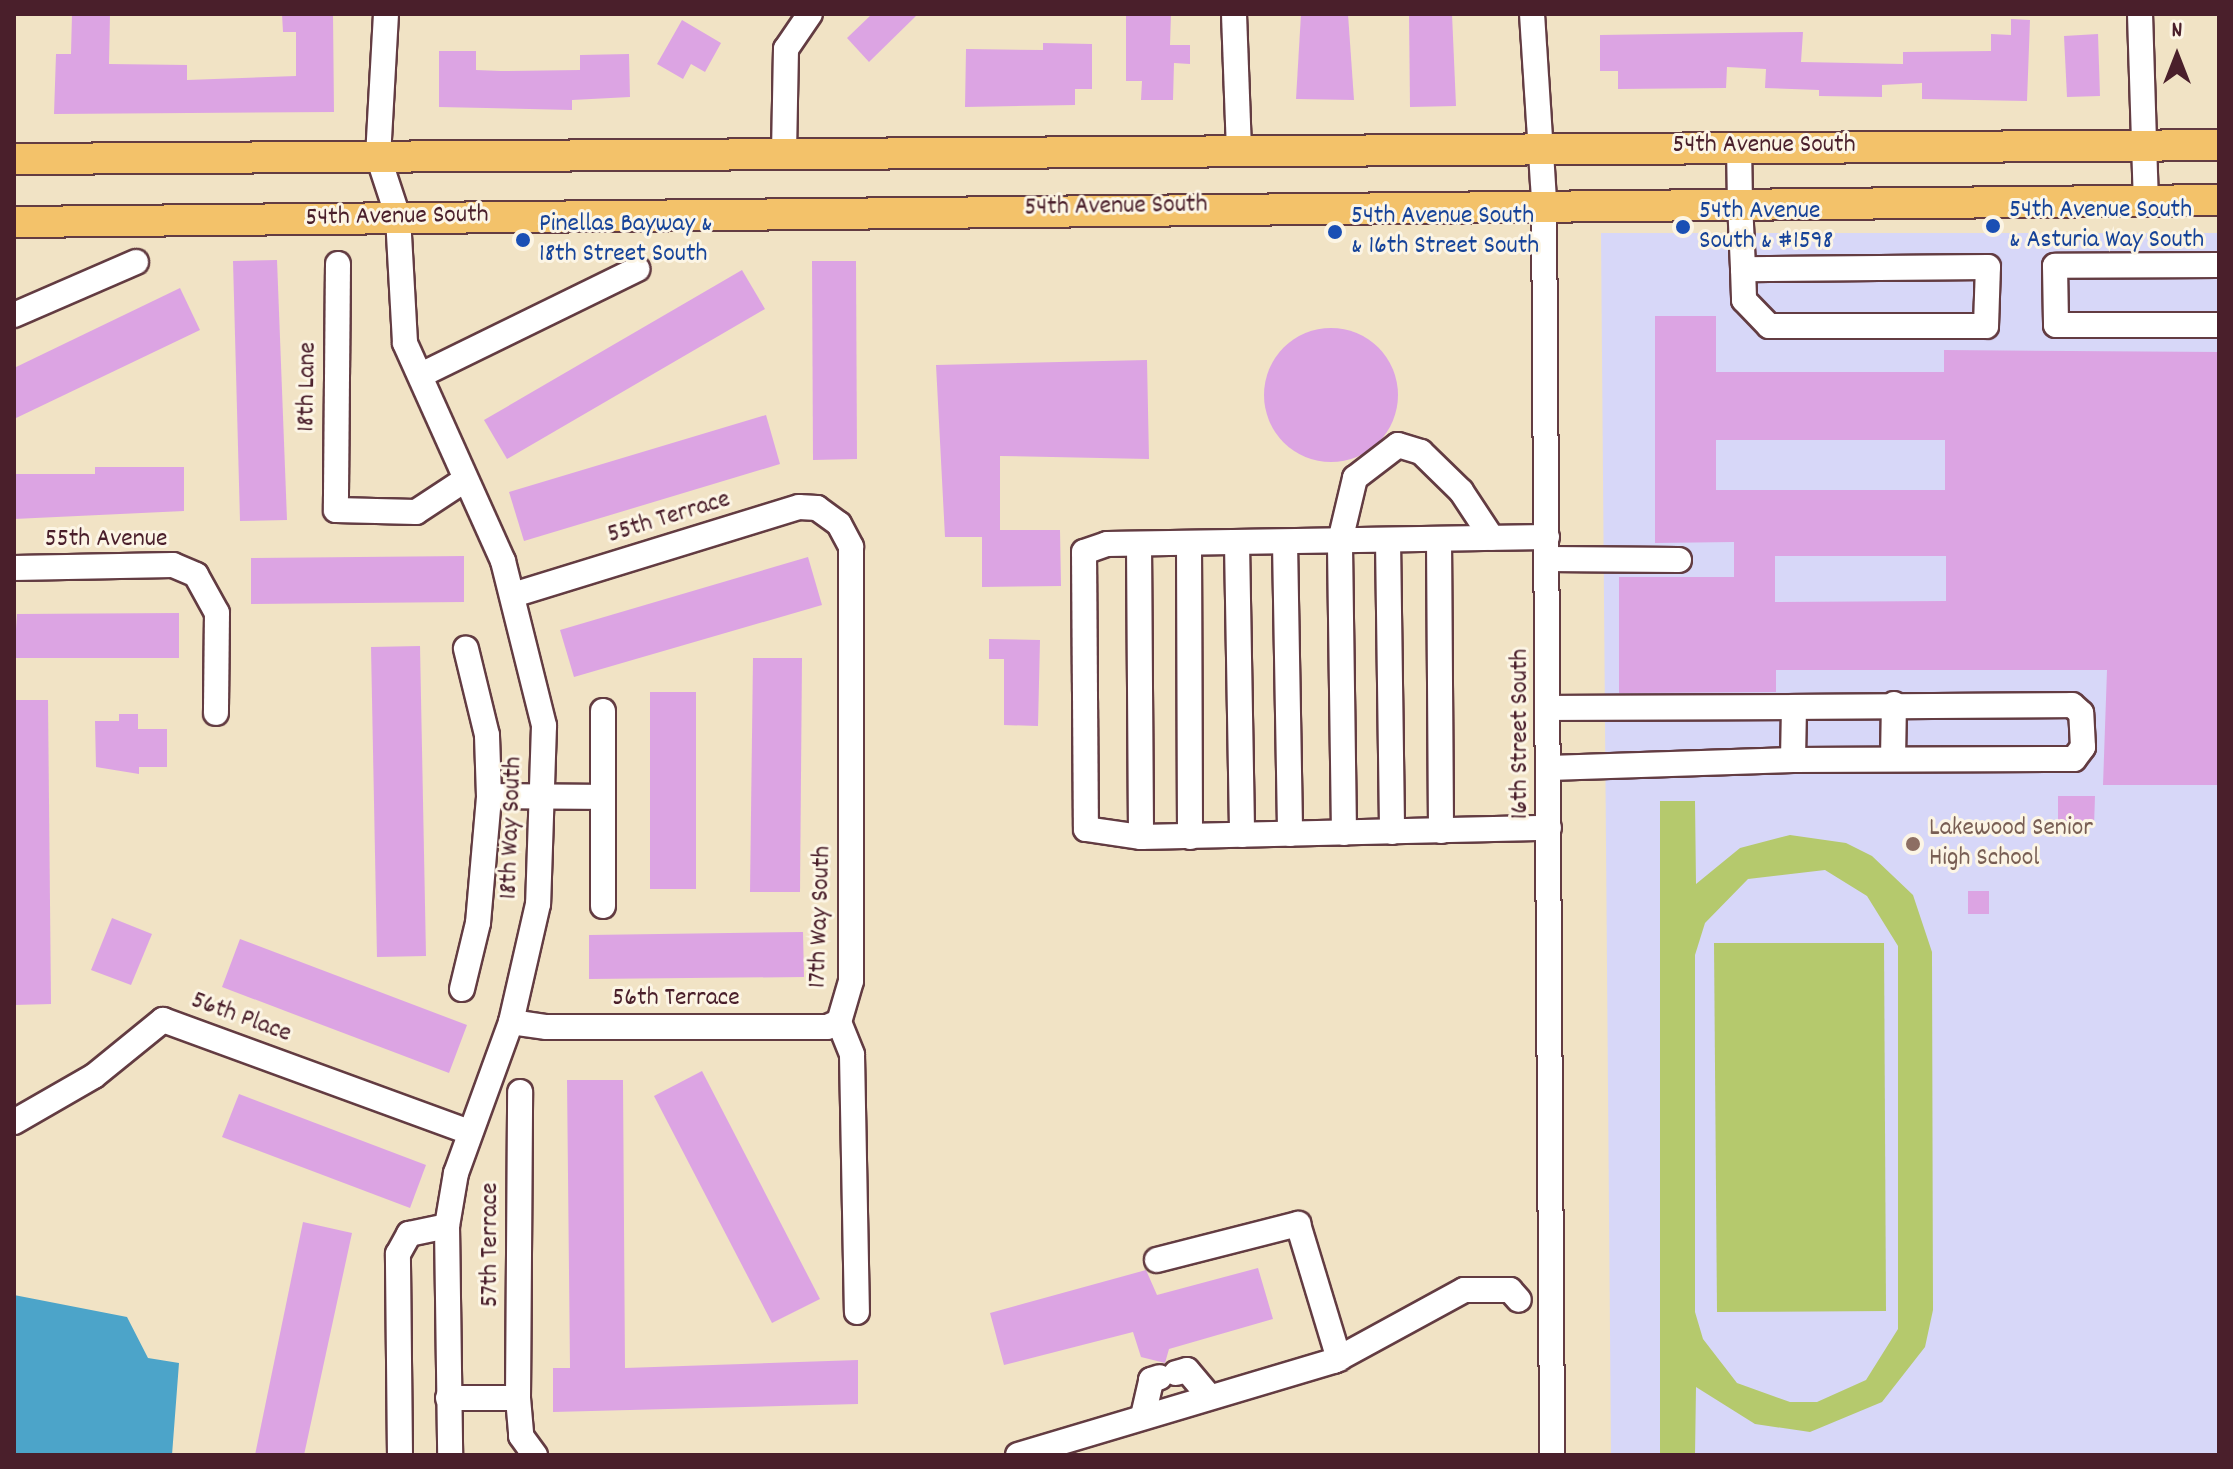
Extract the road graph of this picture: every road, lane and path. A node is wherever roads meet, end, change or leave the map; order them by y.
1 (386, 14) edge
2 (810, 14) edge
3 (1234, 14) edge
4 (1532, 14) edge
5 (2140, 14) edge
6 (2219, 145) edge
7 (1542, 146) junction
8 (1739, 146) junction
9 (2145, 146) junction
10 (1239, 148) junction
11 (784, 153) junction
12 (378, 156) junction
13 (14, 159) edge
14 (2146, 200) junction
15 (2219, 200) edge
16 (1544, 202) junction
17 (1740, 202) junction
18 (398, 217) junction
19 (14, 222) edge
20 (136, 262) dead end
21 (338, 264) dead end
22 (2219, 265) edge
23 (637, 269) dead end
24 (1743, 269) junction
25 (14, 315) edge
26 (2219, 325) edge
27 (421, 375) junction
28 (463, 481) junction
29 (839, 524) joint
30 (1492, 538) junction
31 (1439, 539) junction
32 (1388, 540) junction
33 (1340, 541) junction
34 (1285, 542) junction
35 (1189, 543) junction
36 (1237, 543) junction
37 (1139, 544) junction
38 (1547, 548) junction
39 (1679, 560) dead end
40 (14, 568) edge
41 (513, 595) junction
42 (466, 649) dead end
43 (1894, 704) junction
44 (1794, 707) junction
45 (1549, 708) junction
46 (603, 711) dead end
47 (216, 713) dead end
48 (1893, 759) junction
49 (1793, 760) junction
50 (1549, 768) junction
51 (489, 796) junction
52 (603, 797) junction
53 (543, 800) junction
54 (1549, 828) junction
55 (1441, 831) junction
56 (1392, 832) junction
57 (1344, 833) junction
58 (1290, 834) junction
59 (1242, 835) junction
60 (1141, 837) junction
61 (1190, 837) junction
62 (603, 906) dead end
63 (462, 989) dead end
64 (511, 1022) junction
65 (839, 1022) junction
66 (520, 1092) dead end
67 (14, 1122) edge
68 (469, 1132) junction
69 (447, 1226) junction
70 (1157, 1260) dead end
71 (1553, 1302) junction
72 (857, 1312) dead end
73 (1339, 1359) junction
74 (1210, 1397) junction
75 (448, 1398) junction
76 (518, 1398) junction
77 (1143, 1416) junction
78 (400, 1455) edge
79 (450, 1455) edge
80 (535, 1455) edge
81 (1018, 1455) edge
82 (1552, 1455) edge

1 - 12 street
2 - 11 street
3 - 10 street
4 - 7 street, 16th Street South
5 - 9 street
6 - 9 main road, 54th Avenue South
7 - 8 main road, 54th Avenue South
7 - 10 main road, 54th Avenue South
7 - 16 street, 16th Street South
8 - 9 main road, 54th Avenue South
8 - 17 street
9 - 14 street
10 - 11 main road, 54th Avenue South
11 - 12 main road, 54th Avenue South
12 - 13 main road, 54th Avenue South
12 - 18 street, 18th Way South
14 - 15 main road, 54th Avenue South
14 - 17 main road, 54th Avenue South
16 - 17 main road, 54th Avenue South
16 - 18 main road, 54th Avenue South
16 - 38 street, 16th Street South
17 - 24 street
18 - 19 main road, 54th Avenue South
18 - 27 street, 18th Way South
20 - 25 street
21 - 28 street, 18th Lane
22 - 26 street
23 - 27 street
24 - 24 street
27 - 28 street, 18th Way South
28 - 41 street, 18th Way South
29 - 41 street, 55th Terrace
29 - 65 street, 17th Way South
30 - 31 street
30 - 33 street
30 - 38 street
31 - 32 street
31 - 55 street
32 - 33 street
32 - 56 street
33 - 34 street
33 - 57 street
34 - 36 street
34 - 58 street
35 - 36 street
35 - 37 street
35 - 61 street
36 - 59 street
37 - 60 street
37 - 60 street
38 - 39 street
38 - 45 street, 16th Street South
40 - 47 street, 55th Avenue
41 - 53 street, 18th Way South
42 - 51 street
43 - 44 street
43 - 48 street
43 - 48 street
44 - 45 street
44 - 49 street
45 - 50 street, 16th Street South
46 - 52 street
48 - 49 street
49 - 50 street
50 - 54 street, 16th Street South
51 - 53 street
51 - 63 street
52 - 53 street
52 - 62 street
53 - 64 street, 18th Way South
54 - 55 street
54 - 71 street, 16th Street South
55 - 56 street
56 - 57 street
57 - 58 street
58 - 59 street
59 - 61 street
60 - 61 street
64 - 65 street, 56th Terrace
64 - 68 street, 18th Way South
65 - 72 street, 17th Way South
66 - 76 street, 57th Terrace
67 - 68 street, 56th Place
68 - 69 street, 18th Way South
69 - 75 street, 18th Way South
69 - 78 street
70 - 73 street
71 - 73 street
71 - 82 street, 16th Street South
73 - 74 street
74 - 77 street
74 - 77 street
75 - 76 street
75 - 79 street, 18th Way South
76 - 80 street, 57th Terrace
77 - 81 street

